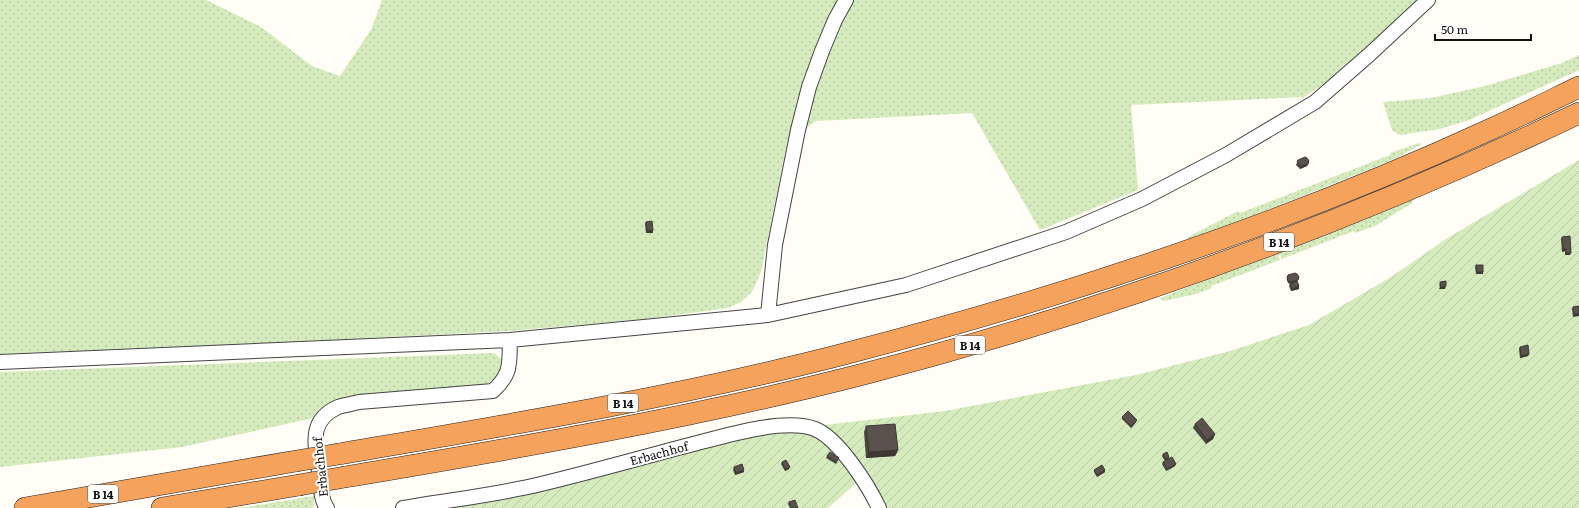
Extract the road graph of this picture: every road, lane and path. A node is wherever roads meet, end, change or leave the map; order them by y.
1 (846, 0) edge
2 (1428, 0) edge
3 (1579, 87) edge
4 (1579, 113) edge
5 (768, 315) junction
6 (510, 340) junction
7 (0, 362) edge
8 (25, 508) edge
9 (162, 508) edge
10 (327, 508) edge
11 (403, 508) edge
12 (879, 508) edge

1 - 5 street
2 - 5 street
3 - 8 highway, B 14, bridge
4 - 9 highway, B 14, bridge
5 - 6 street
6 - 7 street
6 - 10 street, Erbachhof
11 - 12 street, Erbachhof

